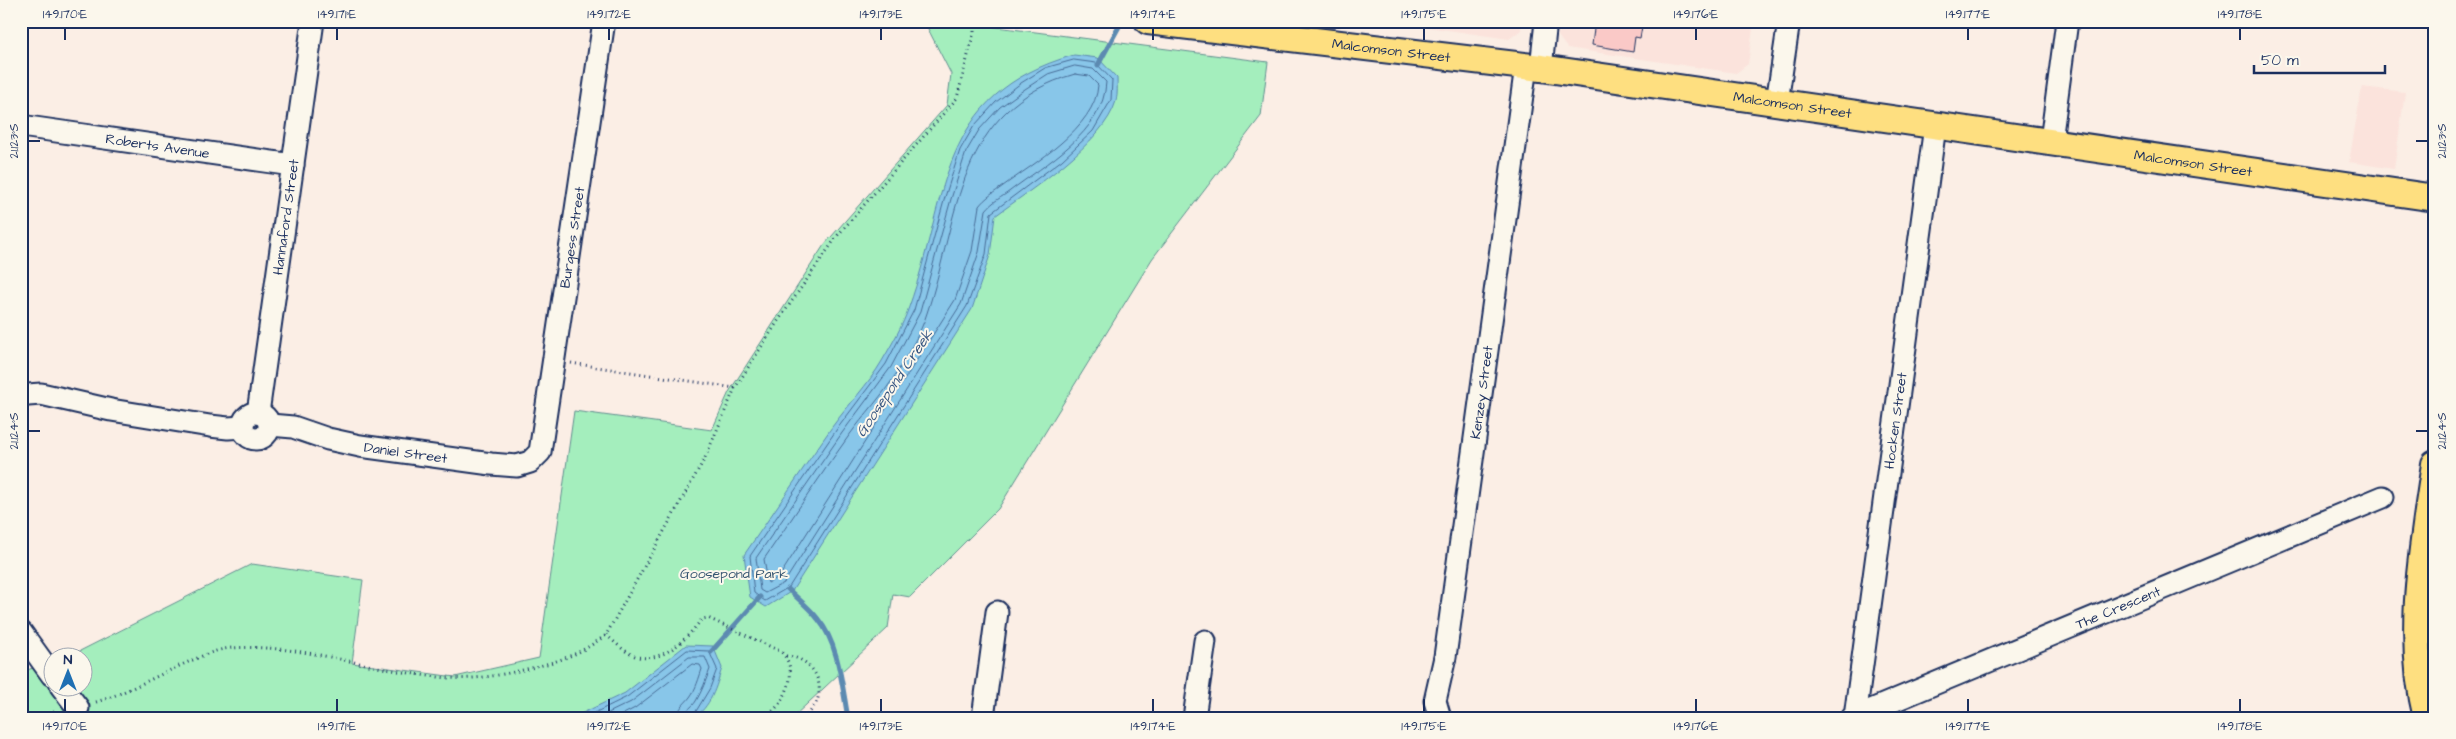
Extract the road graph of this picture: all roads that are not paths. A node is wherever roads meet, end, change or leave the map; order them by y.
1 (313, 21) edge
2 (604, 21) edge
3 (1546, 21) edge
4 (1789, 21) edge
5 (2067, 21) edge
6 (1160, 23) edge
7 (1533, 67) junction
8 (1777, 102) junction
9 (21, 126) edge
10 (1935, 126) junction
11 (2051, 141) junction
12 (293, 165) junction
13 (2435, 198) edge
14 (24, 395) edge
15 (257, 422) junction
16 (540, 452) joint
17 (2435, 464) edge
18 (2383, 497) dead end
19 (997, 612) dead end
20 (21, 632) edge
21 (1205, 641) dead end
22 (42, 661) edge
23 (69, 696) edge
24 (78, 708) road end
25 (2423, 712) edge
26 (1853, 717) edge
27 (983, 718) edge
28 (1194, 718) edge
29 (1440, 718) edge

1 - 12 street, Hannaford Street
2 - 16 street, Burgess Street
3 - 7 street, Kenzey Street
4 - 8 street
5 - 11 street
6 - 7 main road, Malcomson Street
7 - 8 main road, Malcomson Street
7 - 29 street, Kenzey Street
8 - 10 main road, Malcomson Street
9 - 12 street, Roberts Avenue
10 - 11 main road, Malcomson Street
10 - 26 street, Hocken Street
11 - 13 main road, Malcomson Street
12 - 15 street, Hannaford Street
14 - 15 street, Daniel Street
15 - 16 street, Daniel Street
17 - 25 main road
18 - 26 street, The Crescent
19 - 27 street
20 - 22 street
21 - 28 street
23 - 24 street

